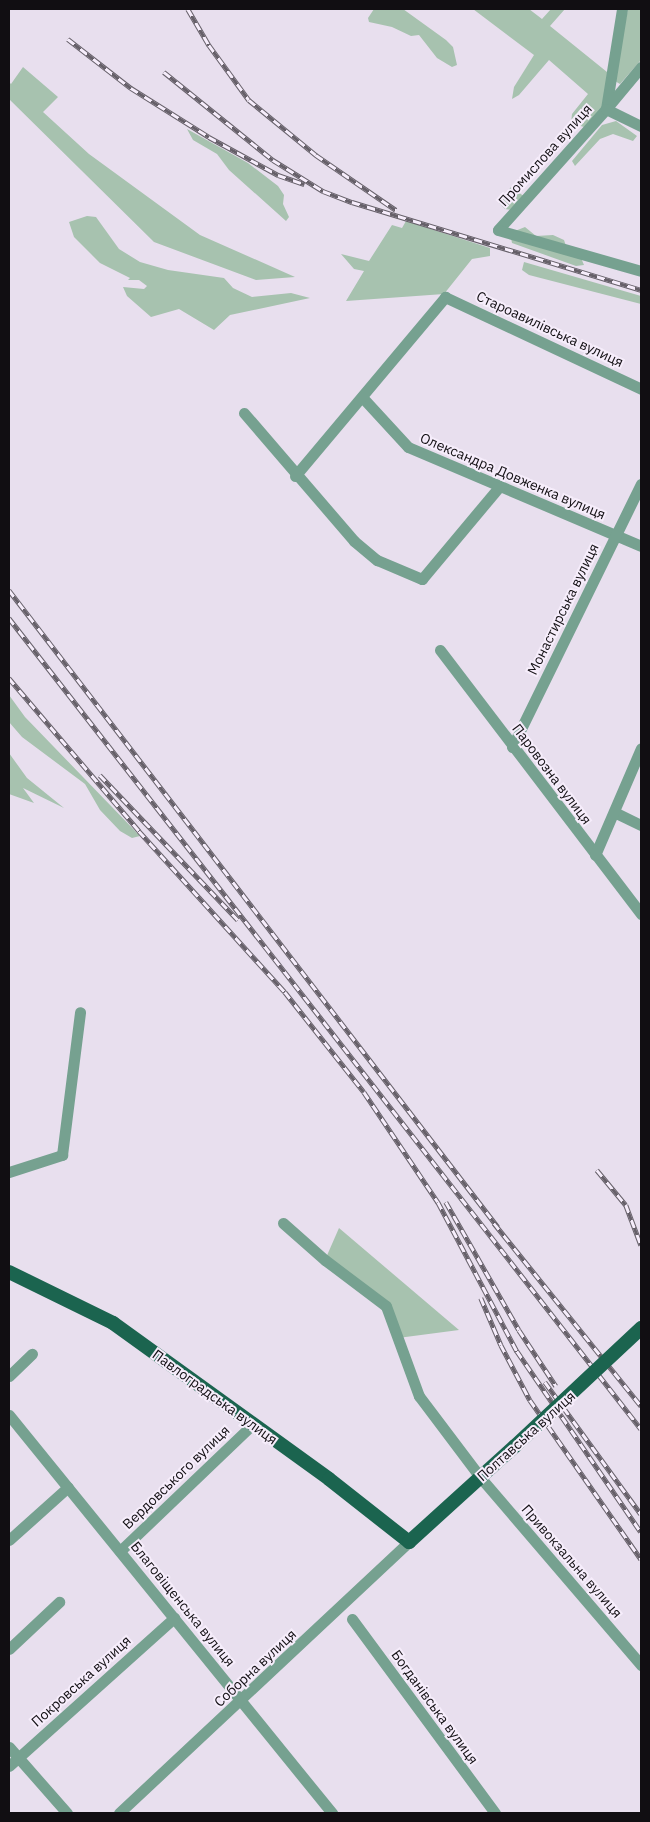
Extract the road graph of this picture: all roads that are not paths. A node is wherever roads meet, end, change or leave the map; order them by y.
1 (622, 9) edge
2 (641, 67) edge
3 (606, 109) junction
4 (641, 126) edge
5 (641, 271) edge
6 (641, 389) edge
7 (362, 398) junction
8 (244, 413) dead end
9 (295, 476) junction
10 (641, 484) edge
11 (499, 487) junction
12 (615, 536) junction
13 (641, 546) edge
14 (440, 650) dead end
15 (512, 747) junction
16 (641, 748) edge
17 (614, 812) junction
18 (641, 825) edge
19 (595, 855) junction
20 (641, 914) edge
21 (80, 1012) dead end
22 (9, 1172) edge
23 (283, 1222) dead end
24 (9, 1272) edge
25 (641, 1328) edge
26 (32, 1354) dead end
27 (9, 1376) edge
28 (9, 1415) edge
29 (253, 1424) junction
30 (480, 1477) junction
31 (68, 1487) junction
32 (9, 1540) edge
33 (409, 1542) junction
34 (120, 1551) junction
35 (59, 1602) dead end
36 (174, 1618) junction
37 (352, 1620) dead end
38 (9, 1649) edge
39 (641, 1664) edge
40 (242, 1700) junction
41 (9, 1747) edge
42 (18, 1758) junction
43 (9, 1766) edge
44 (67, 1813) edge
45 (118, 1813) edge
46 (332, 1813) edge
47 (495, 1813) edge

1 - 3 street, Промислова вулиця
2 - 3 street
3 - 4 street
3 - 5 street, Промислова вулиця
6 - 7 street, Староавилівська вулиця
7 - 9 street
7 - 11 street, Олександра Довженка вулиця
8 - 9 street
9 - 11 street
10 - 12 street, Монастирська вулиця
11 - 12 street, Олександра Довженка вулиця
12 - 13 street, Олександра Довженка вулиця
12 - 15 street, Монастирська вулиця
14 - 15 street, Паровозна вулиця
15 - 19 street, Паровозна вулиця
16 - 17 street
17 - 18 street
17 - 19 street
19 - 20 street, Паровозна вулиця
21 - 22 street
23 - 30 street, Привокзальна вулиця
24 - 29 main road, Павлоградська вулиця
25 - 30 main road, Полтавська вулиця, bridge
26 - 27 street
28 - 31 street, Благовіщенська вулиця
29 - 33 main road, Павлоградська вулиця
29 - 34 street, Вердовського вулиця
30 - 33 main road, Полтавська вулиця
30 - 39 street, Привокзальна вулиця
31 - 32 street
31 - 34 street, Благовіщенська вулиця
33 - 40 street, Соборна вулиця
34 - 36 street, Благовіщенська вулиця
35 - 38 street
36 - 40 street, Благовіщенська вулиця
36 - 42 street, Покровська вулиця
37 - 47 street, Богданівська вулиця
40 - 45 street, Соборна вулиця
40 - 46 street, Благовіщенська вулиця
41 - 42 street
42 - 43 street, Покровська вулиця
42 - 44 street

